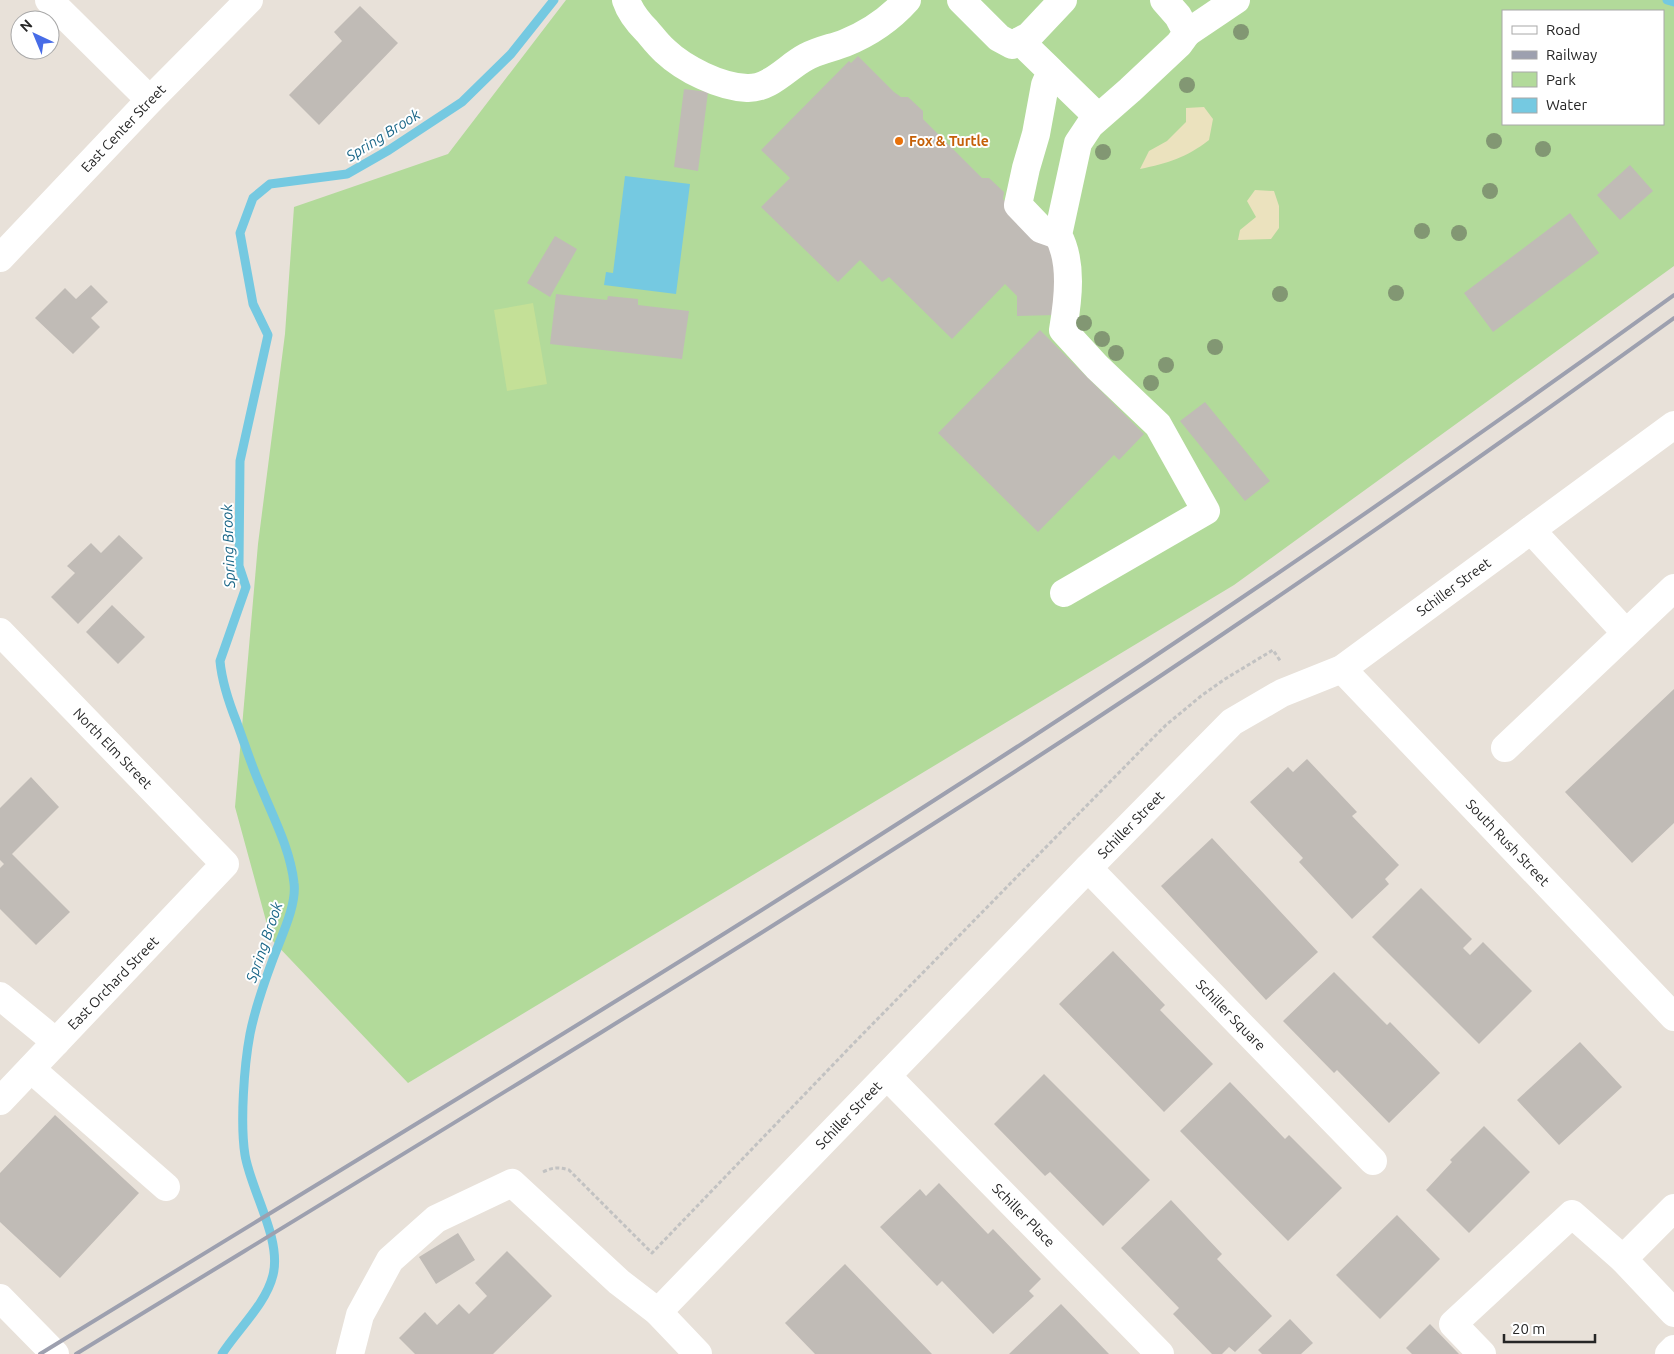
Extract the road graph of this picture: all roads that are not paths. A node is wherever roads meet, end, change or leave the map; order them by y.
1 (49, 0) edge
2 (249, 0) edge
3 (626, 0) edge
4 (907, 0) edge
5 (962, 0) edge
6 (1063, 0) edge
7 (1164, 0) edge
8 (1236, 0) edge
9 (1187, 34) junction
10 (1020, 41) junction
11 (150, 100) junction
12 (1098, 117) junction
13 (1058, 235) junction
14 (0, 258) edge
15 (1674, 425) edge
16 (1531, 530) junction
17 (1674, 588) edge
18 (1064, 593) dead end
19 (0, 632) edge
20 (1626, 634) junction
21 (1342, 669) junction
22 (1505, 748) dead end
23 (225, 864) joint
24 (1088, 868) junction
25 (0, 996) edge
26 (1673, 1014) edge
27 (56, 1042) junction
28 (31, 1069) junction
29 (887, 1076) junction
30 (0, 1101) edge
31 (1373, 1161) dead end
32 (166, 1187) dead end
33 (1674, 1208) edge
34 (1623, 1258) junction
35 (0, 1298) edge
36 (658, 1312) junction
37 (1674, 1313) edge
38 (1674, 1349) edge
39 (55, 1354) edge
40 (350, 1354) edge
41 (698, 1354) edge
42 (1160, 1354) edge
43 (1482, 1354) edge
44 (1668, 1354) edge

1 - 11 street
2 - 11 street, East Center Street
3 - 4 street
5 - 10 street
6 - 10 street
7 - 9 street
8 - 9 street
9 - 12 street
10 - 12 street
10 - 13 street
11 - 14 street, East Center Street
12 - 13 street
13 - 18 street
15 - 16 street, Schiller Street
16 - 20 street
16 - 21 street, Schiller Street
17 - 20 street
19 - 23 street, North Elm Street
20 - 22 street
21 - 24 street, Schiller Street
21 - 26 street, South Rush Street
23 - 27 street, East Orchard Street
24 - 29 street, Schiller Street
24 - 31 street, Schiller Square
25 - 27 street
27 - 28 street, East Orchard Street
28 - 30 street, East Orchard Street
28 - 32 street
29 - 36 street, Schiller Street
29 - 42 street, Schiller Place
33 - 34 street
34 - 37 street
34 - 43 street
35 - 39 street
36 - 40 street
36 - 41 street
38 - 44 street

